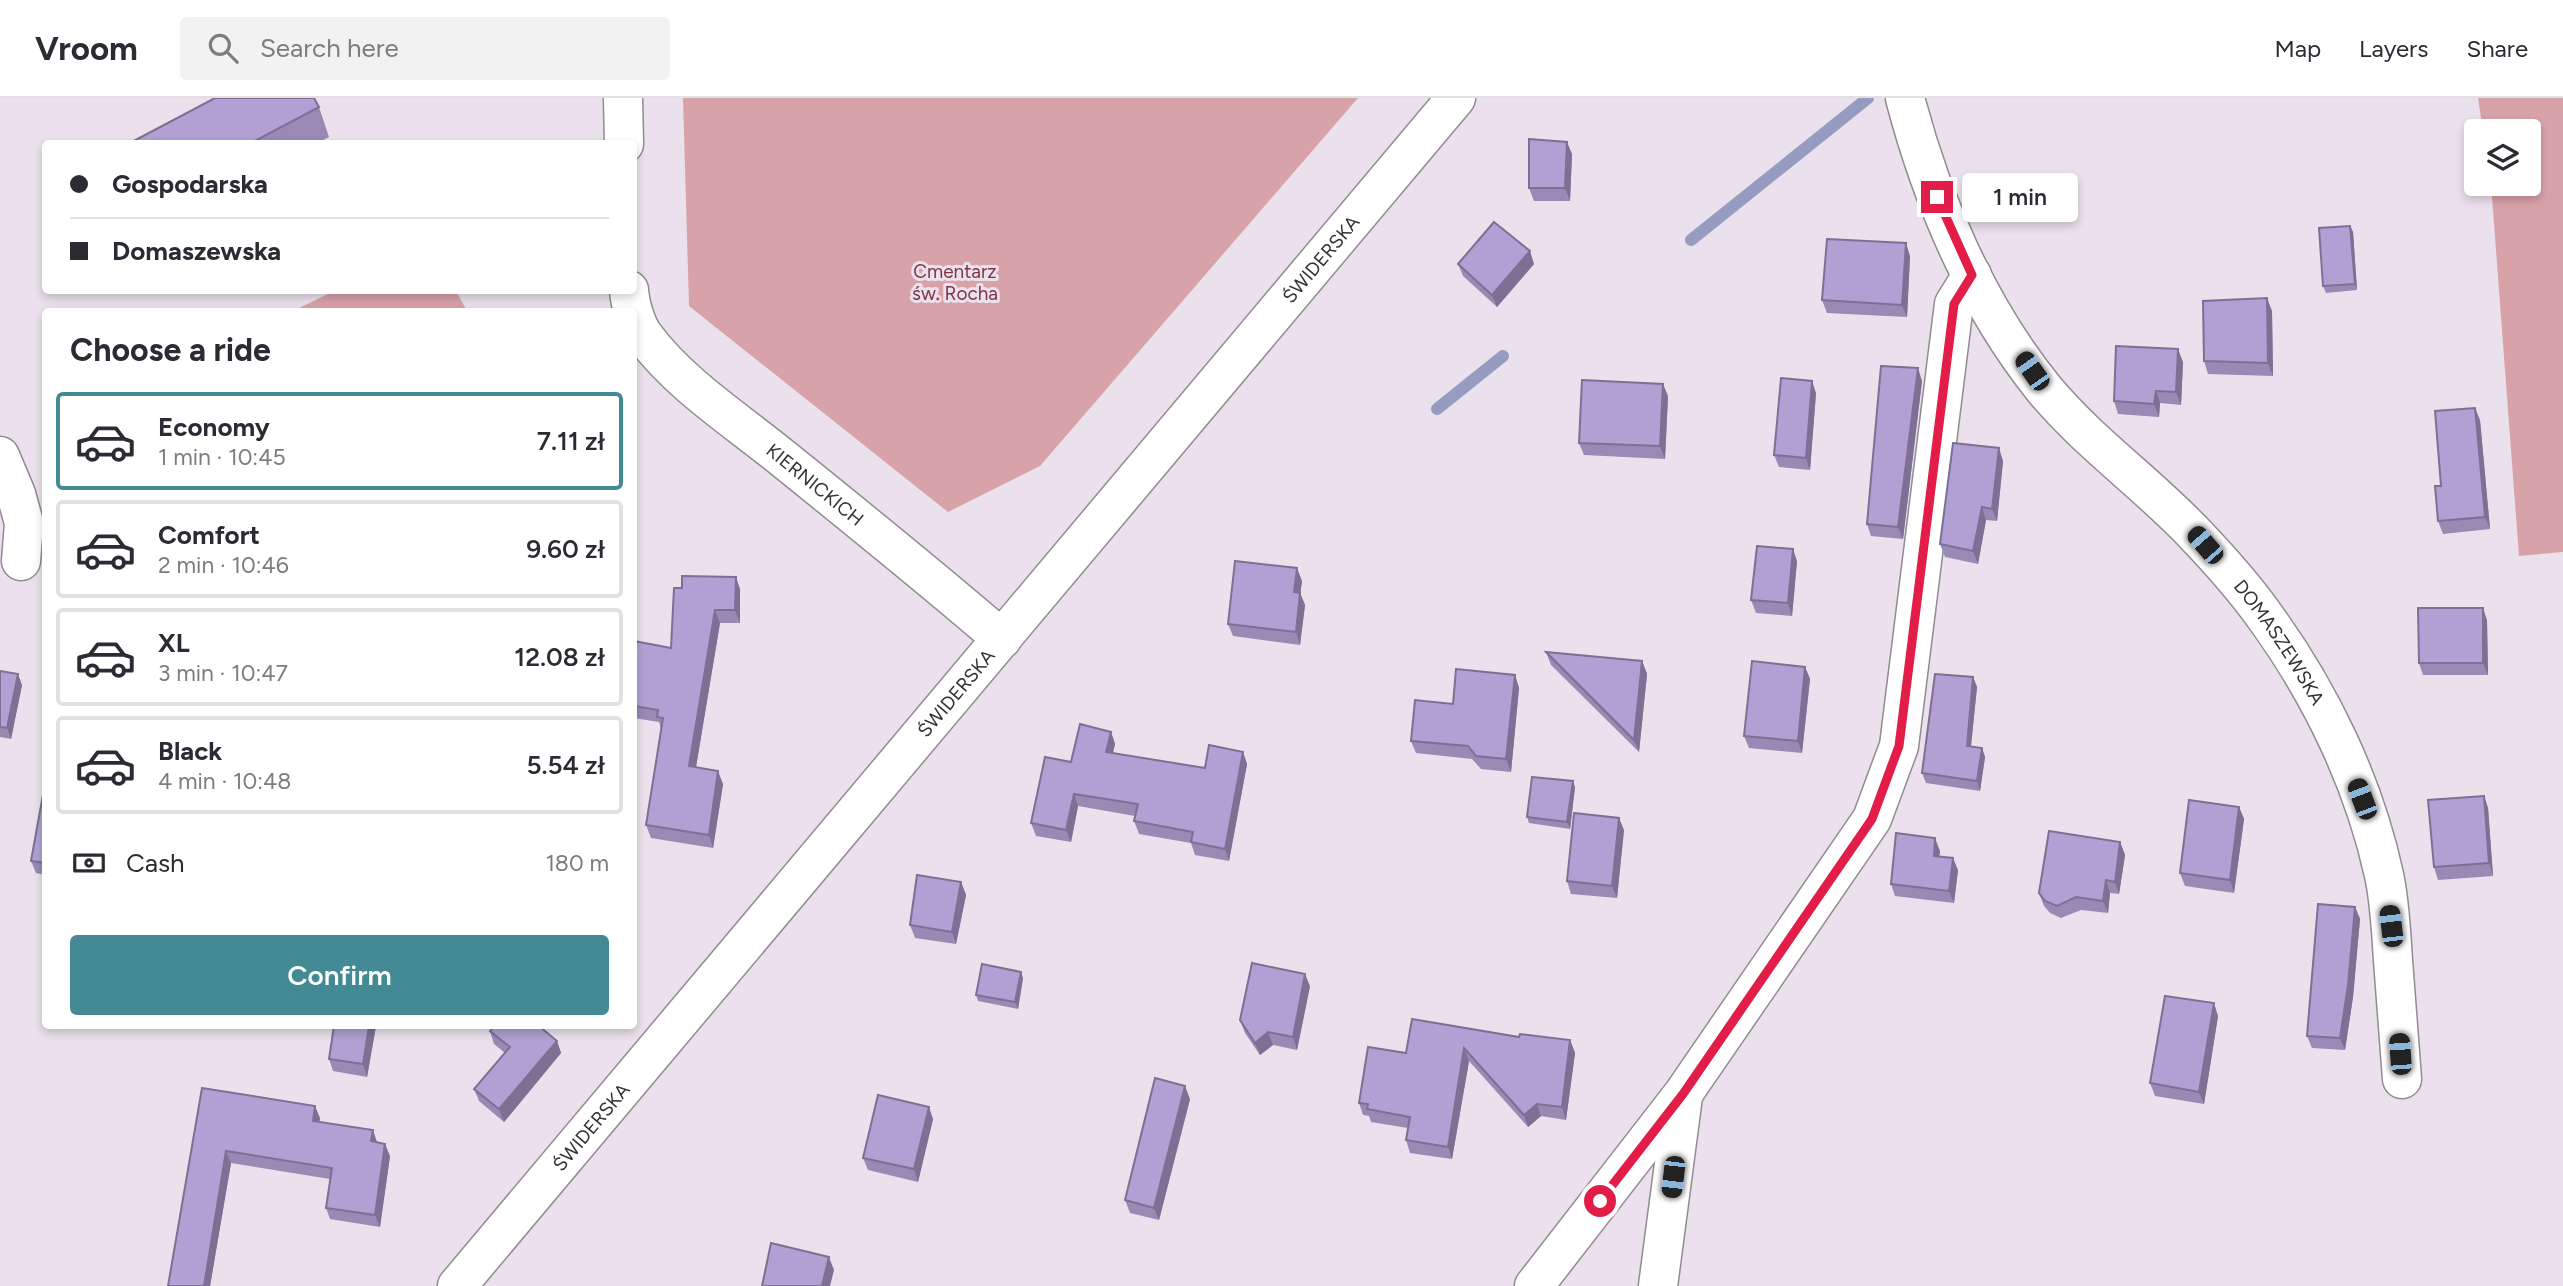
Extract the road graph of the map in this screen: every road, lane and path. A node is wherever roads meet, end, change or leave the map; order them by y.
1 (624, 98) edge
2 (1456, 98) edge
3 (1905, 98) edge
4 (624, 140) edge
5 (1972, 275) junction
6 (638, 337) edge
7 (0, 456) edge
8 (22, 562) edge
9 (1002, 639) junction
10 (2402, 1079) dead end
11 (1683, 1094) junction
12 (457, 1286) edge
13 (1534, 1286) edge
14 (1658, 1286) edge

1 - 4 street
2 - 9 street, ŚWIDERSKA
3 - 5 street, DOMASZEWSKA
5 - 10 street, DOMASZEWSKA
5 - 11 street
6 - 9 street, KIERNICKICH
7 - 8 street
9 - 12 street, ŚWIDERSKA
11 - 13 street
11 - 14 street

